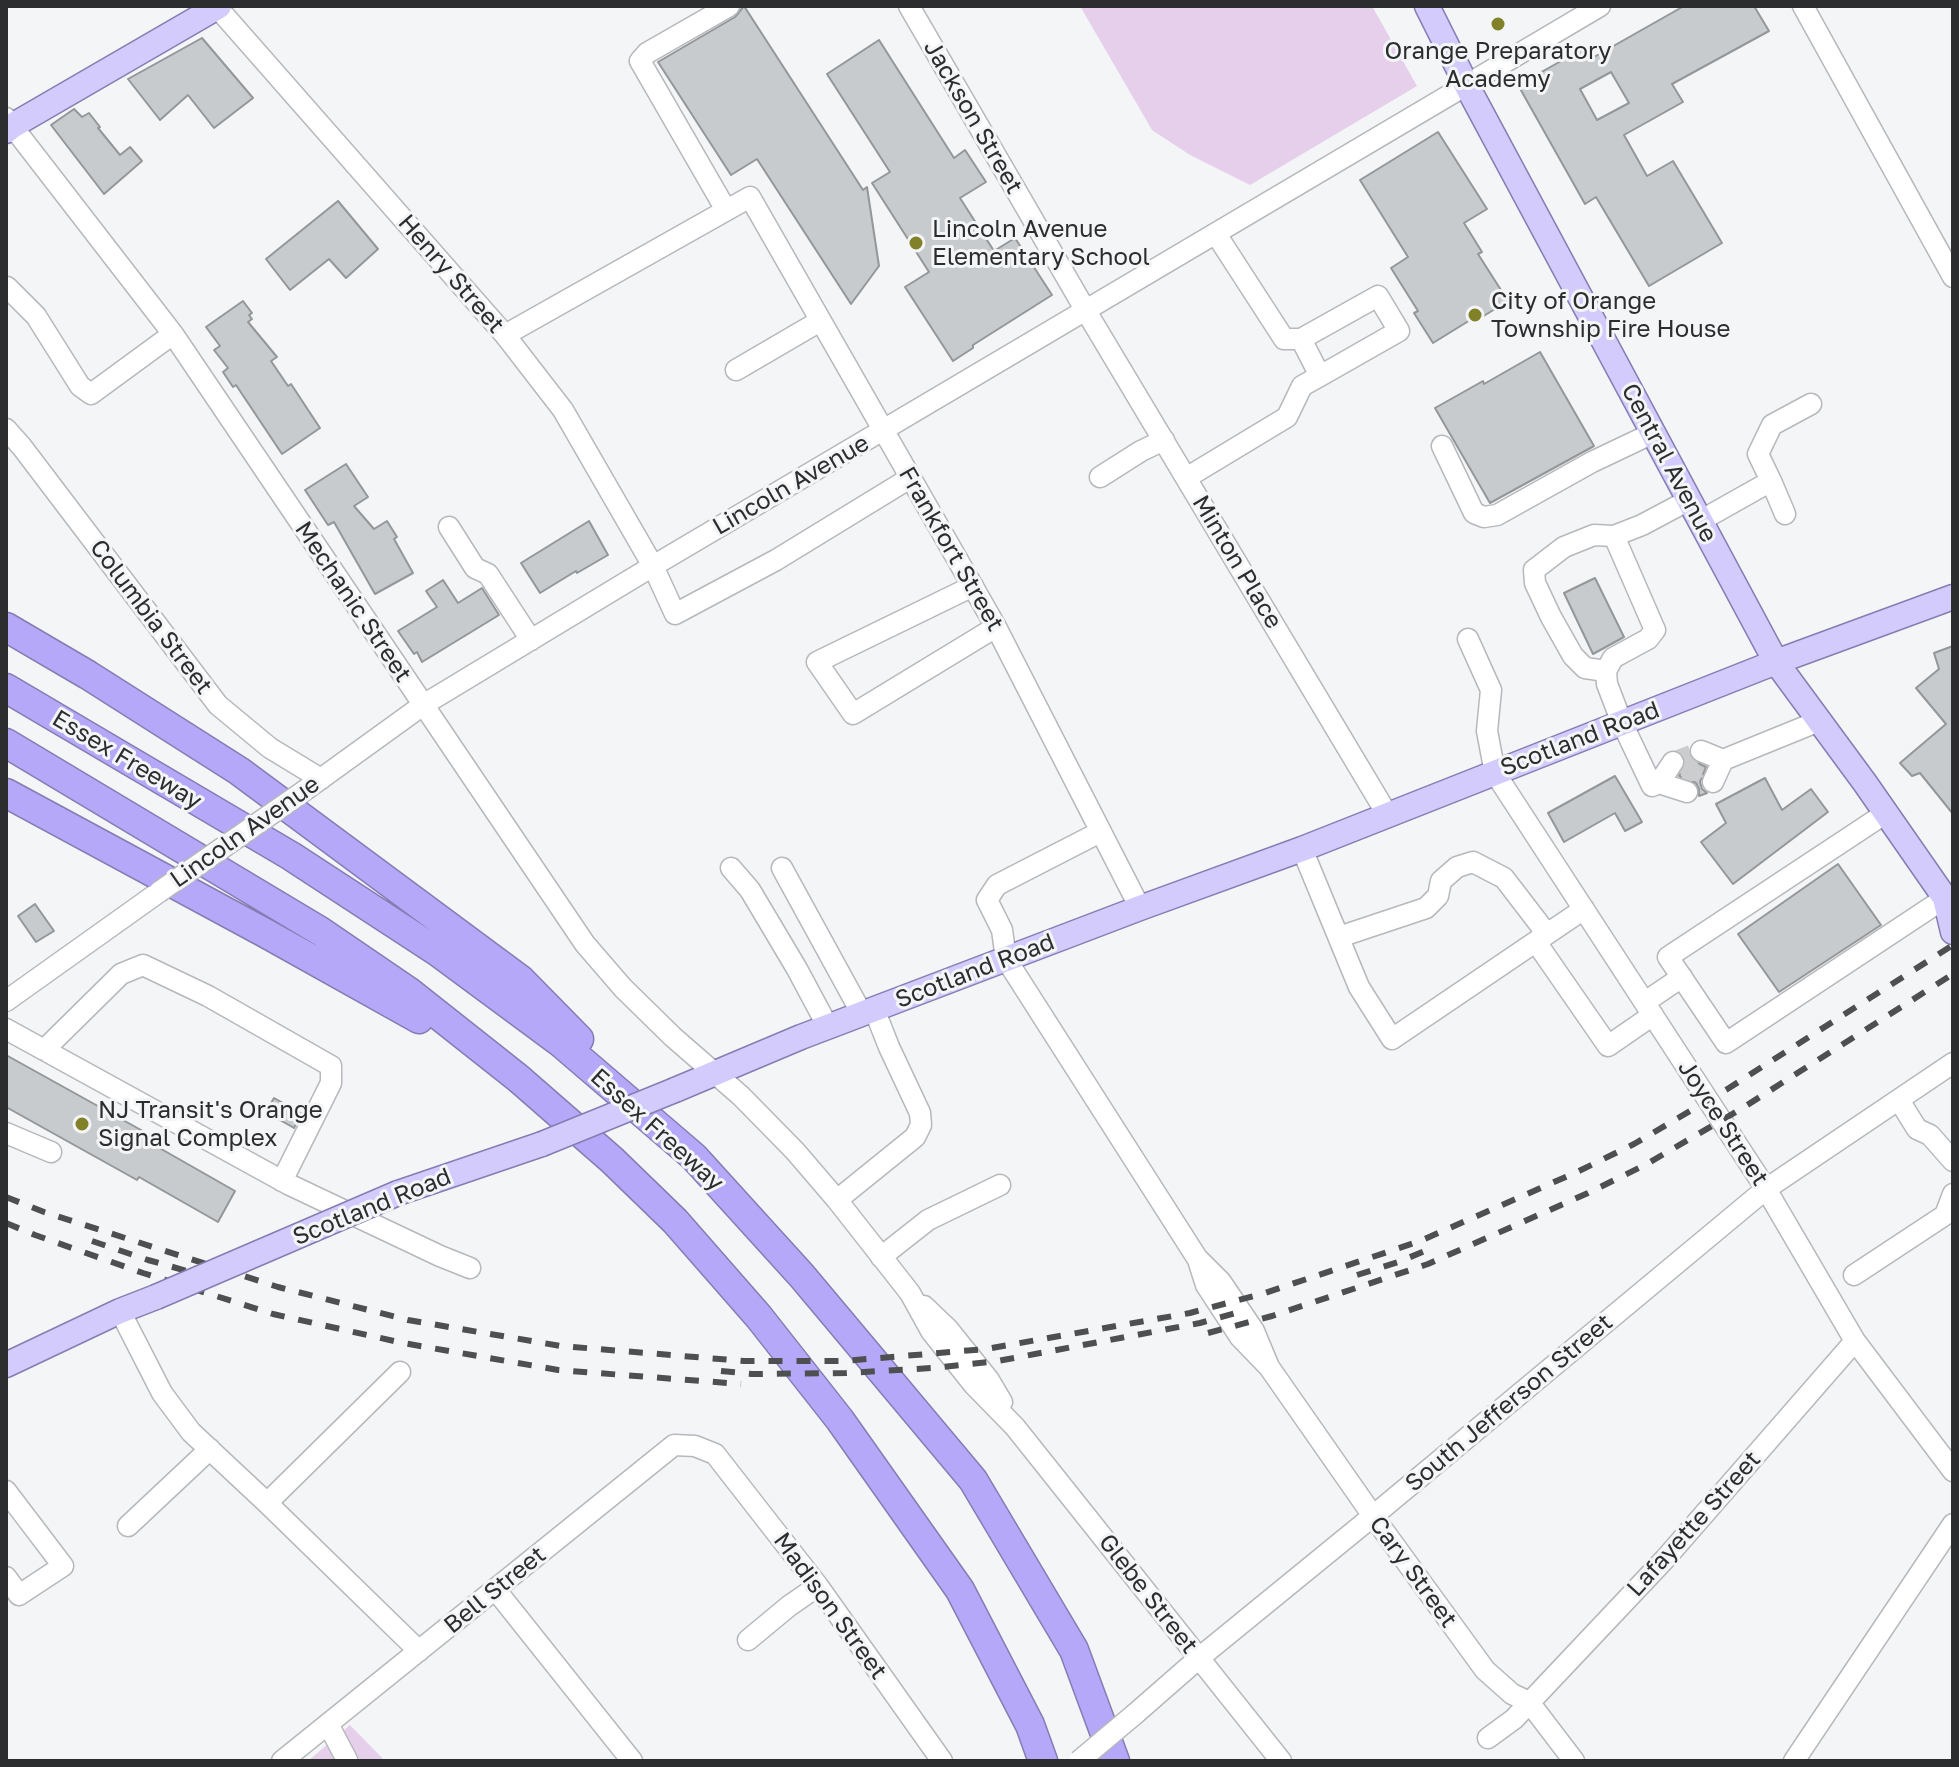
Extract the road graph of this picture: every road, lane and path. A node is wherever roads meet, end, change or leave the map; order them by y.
1 (217, 6) edge
2 (729, 6) edge
3 (909, 6) edge
4 (1427, 6) edge
5 (1600, 6) edge
6 (1803, 6) edge
7 (1467, 86) junction
8 (8, 125) edge
9 (726, 210) junction
10 (1216, 234) junction
11 (1953, 277) edge
12 (7, 287) edge
13 (1086, 311) junction
14 (820, 321) junction
15 (173, 334) junction
16 (505, 335) junction
17 (1301, 339) junction
18 (736, 370) dead end
19 (1320, 376) junction
20 (1811, 404) dead end
21 (6, 429) edge
22 (883, 431) junction
23 (1653, 433) junction
24 (1164, 440) junction
25 (1442, 446) dead end
26 (1100, 477) dead end
27 (910, 478) junction
28 (1186, 478) junction
29 (1771, 481) junction
30 (1694, 510) junction
31 (1785, 514) dead end
32 (449, 527) dead end
33 (1614, 536) junction
34 (653, 566) junction
35 (973, 586) junction
36 (1953, 597) edge
37 (6, 627) edge
38 (996, 627) junction
39 (1468, 639) dead end
40 (531, 640) junction
41 (1776, 662) junction
42 (1606, 671) junction
43 (6, 688) edge
44 (423, 705) junction
45 (1819, 721) junction
46 (1622, 723) junction
47 (6, 743) edge
48 (1711, 765) tunnel mouth
49 (1495, 773) junction
50 (1680, 776) tunnel mouth
51 (321, 779) junction
52 (6, 793) edge
53 (1886, 813) junction
54 (1387, 814) junction
55 (1100, 832) junction
56 (1302, 849) junction
57 (731, 868) dead end
58 (782, 868) dead end
59 (1949, 901) edge
60 (1140, 908) junction
61 (1584, 909) junction
62 (1953, 932) edge
63 (1339, 937) junction
64 (1541, 938) junction
65 (1006, 959) junction
66 (1682, 977) junction
67 (6, 1001) edge
68 (1649, 1009) junction
69 (868, 1011) junction
70 (828, 1027) junction
71 (6, 1029) edge
72 (44, 1050) junction
73 (1953, 1063) edge
74 (714, 1073) junction
75 (518, 1078) junction
76 (1899, 1100) junction
77 (6, 1133) edge
78 (51, 1152) dead end
79 (694, 1157) junction
80 (1953, 1161) edge
81 (282, 1181) junction
82 (1000, 1185) dead end
83 (1766, 1189) junction
84 (1953, 1194) edge
85 (837, 1200) junction
86 (881, 1257) junction
87 (470, 1268) dead end
88 (1854, 1275) dead end
89 (120, 1311) junction
90 (1855, 1341) junction
91 (6, 1365) edge
92 (400, 1372) dead end
93 (210, 1449) junction
94 (715, 1454) joint
95 (1953, 1471) edge
96 (6, 1491) edge
97 (267, 1503) junction
98 (1373, 1516) junction
99 (1953, 1524) edge
100 (128, 1526) dead end
101 (6, 1577) edge
102 (818, 1586) junction
103 (495, 1589) junction
104 (13, 1600) edge
105 (748, 1640) dead end
106 (419, 1651) junction
107 (1199, 1658) junction
108 (1529, 1702) junction
109 (328, 1724) junction
110 (1488, 1738) dead end
111 (282, 1761) edge
112 (346, 1761) edge
113 (632, 1761) edge
114 (942, 1761) edge
115 (1043, 1761) edge
116 (1079, 1761) edge
117 (1115, 1761) edge
118 (1281, 1761) edge
119 (1574, 1761) edge
120 (1794, 1761) edge

1 - 8 main road
1 - 16 street, Henry Street
2 - 9 street
3 - 13 street, Jackson Street
4 - 7 main road, Central Avenue
5 - 7 street, Lincoln Avenue
6 - 11 street
7 - 10 street, Lincoln Avenue
7 - 23 main road, Central Avenue
8 - 15 street, Mechanic Street
9 - 14 street, Frankfort Street
9 - 16 street
10 - 13 street, Lincoln Avenue
10 - 17 street
12 - 15 street
13 - 22 street, Lincoln Avenue
13 - 24 street, Minton Place
14 - 18 street
14 - 22 street, Frankfort Street
15 - 44 street, Mechanic Street
16 - 34 street, Henry Street
17 - 19 street
17 - 19 street
19 - 28 street
20 - 29 street
21 - 51 street, Columbia Street
22 - 27 street, Frankfort Street
22 - 34 street, Lincoln Avenue
23 - 25 street
23 - 30 main road, Central Avenue
24 - 26 street
24 - 28 street, Minton Place
27 - 34 street, Henry Street
27 - 35 street, Frankfort Street
28 - 54 street, Minton Place
29 - 30 street
29 - 31 street
30 - 33 street
30 - 41 main road, Central Avenue
32 - 40 street
33 - 42 street
33 - 42 street
34 - 40 street, Lincoln Avenue
35 - 38 street, Frankfort Street
35 - 38 street
36 - 41 main road, Scotland Road
37 - 79 highway
38 - 55 street, Frankfort Street
39 - 49 street
40 - 44 street, Lincoln Avenue
41 - 45 main road, Central Avenue
41 - 46 main road, Scotland Road
42 - 46 street
43 - 79 highway, Essex Freeway
44 - 51 street, Lincoln Avenue
44 - 74 street, Mechanic Street
45 - 48 street
45 - 53 main road, Central Avenue
46 - 49 main road, Scotland Road
46 - 50 street
47 - 75 highway, Essex Freeway
49 - 54 main road, Scotland Road
49 - 61 street, Joyce Street
51 - 67 street, Lincoln Avenue, bridge
52 - 75 highway
53 - 59 main road, Central Avenue
53 - 66 street
54 - 56 main road, Scotland Road
55 - 60 street, Frankfort Street
55 - 65 street, Cary Street
56 - 60 main road, Scotland Road
56 - 63 street
57 - 70 street
58 - 69 street
59 - 62 main road, Central Avenue
59 - 66 street
60 - 65 main road, Scotland Road
61 - 64 street
61 - 68 street, Joyce Street
63 - 64 street
63 - 64 street
64 - 68 street
65 - 69 main road, Scotland Road
65 - 98 street, Cary Street
66 - 68 street
68 - 83 street, Joyce Street
69 - 70 main road, Scotland Road
69 - 85 street
70 - 74 main road, Scotland Road
71 - 72 street
72 - 81 street
72 - 81 street
73 - 76 street, South Jefferson Street
74 - 85 street, Glebe Street
74 - 89 main road, Scotland Road, bridge
75 - 115 highway, Essex Freeway
76 - 80 street
76 - 83 street, South Jefferson Street
77 - 78 street
79 - 117 highway, Essex Freeway
81 - 87 street
82 - 86 street
83 - 90 street, Joyce Street
83 - 98 street, South Jefferson Street
84 - 88 street
85 - 86 street, Glebe Street
86 - 107 street, Glebe Street
89 - 91 main road, Scotland Road
89 - 93 street
90 - 95 street, Joyce Street
90 - 108 street, Lafayette Street
92 - 97 street
93 - 97 street
93 - 100 street
94 - 102 street, Madison Street
94 - 103 street, Bell Street
96 - 104 street
97 - 106 street
98 - 107 street, South Jefferson Street
98 - 108 street, Cary Street
99 - 120 street
101 - 104 street
102 - 105 street
102 - 114 street, Madison Street
103 - 106 street, Bell Street
103 - 113 street
106 - 109 street, Bell Street
107 - 116 street, South Jefferson Street, bridge
107 - 118 street, Glebe Street
108 - 110 street, Lafayette Street
108 - 119 street, Cary Street
109 - 111 street, Bell Street
109 - 112 street

